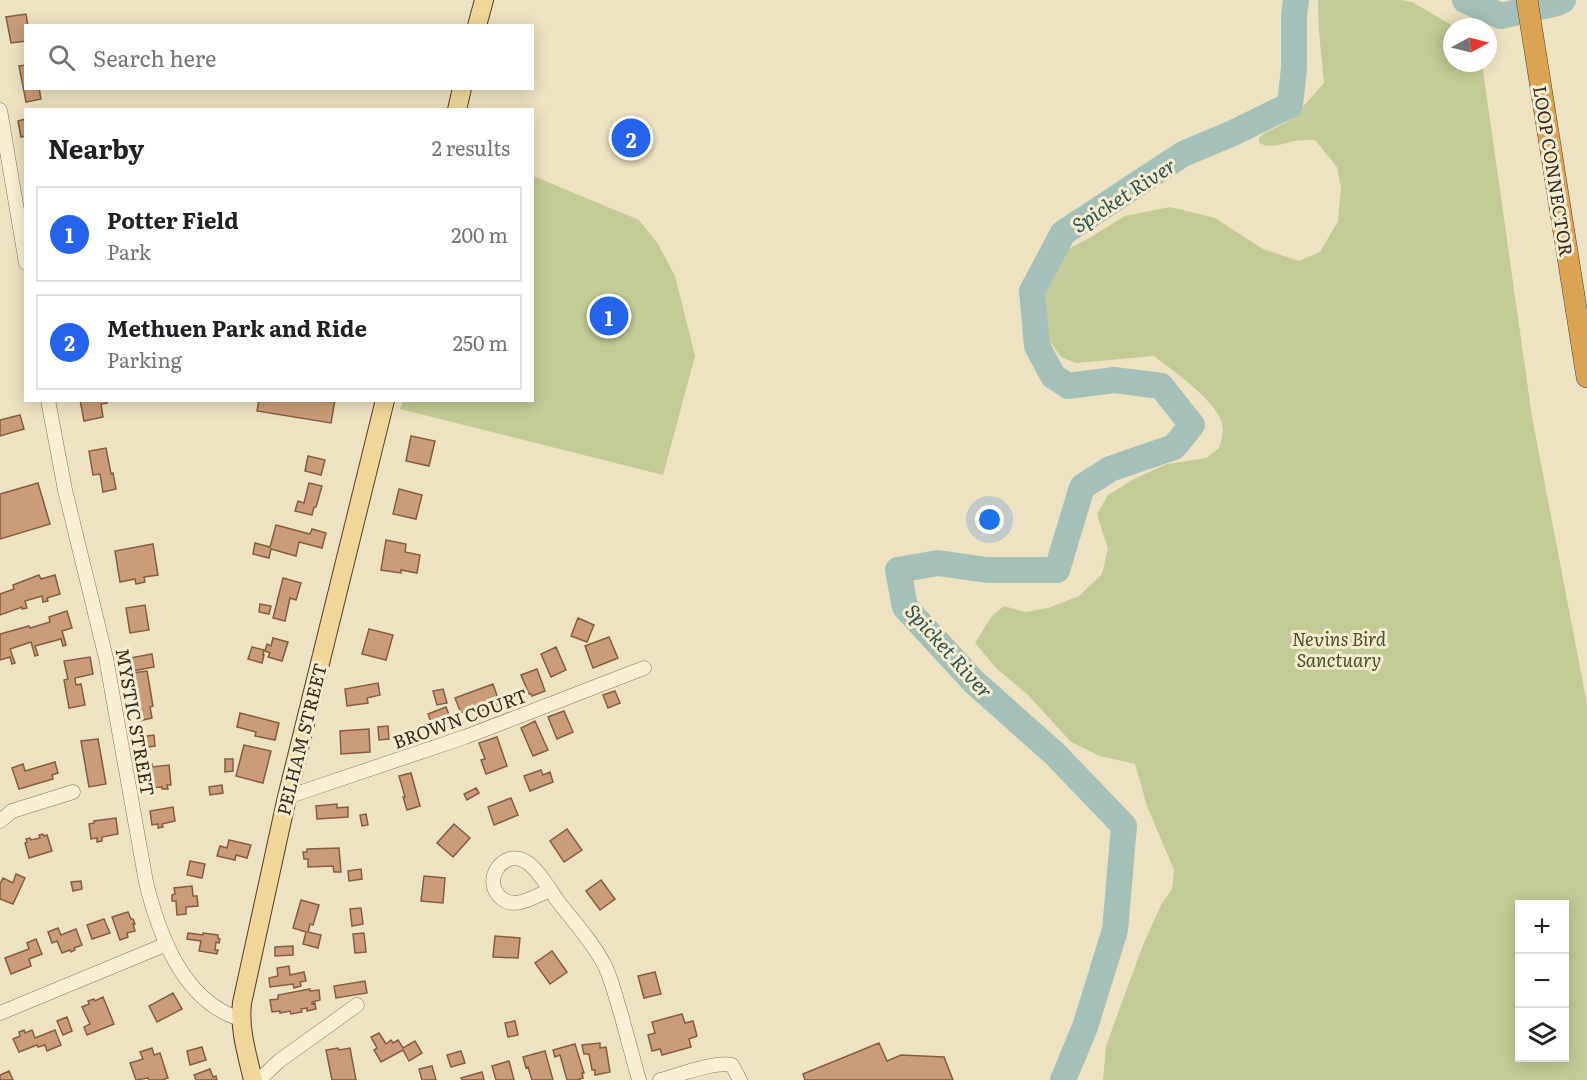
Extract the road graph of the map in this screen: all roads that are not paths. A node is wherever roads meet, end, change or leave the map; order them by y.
1 (484, 0) edge
2 (1527, 0) edge
3 (478, 24) edge
4 (462, 90) edge
5 (457, 108) edge
6 (0, 110) edge
7 (2, 130) edge
8 (24, 252) edge
9 (1587, 377) edge
10 (48, 402) edge
11 (385, 402) edge
12 (644, 668) dead end
13 (73, 792) dead end
14 (287, 796) junction
15 (0, 821) edge
16 (550, 890) dead end
17 (167, 944) junction
18 (357, 1005) dead end
19 (0, 1013) edge
20 (240, 1019) junction
21 (253, 1080) edge
22 (259, 1080) edge
23 (639, 1080) edge
24 (660, 1080) edge
25 (740, 1080) edge

1 - 3 main road
2 - 9 highway, LOOP CONNECTOR
4 - 5 main road
6 - 7 street
7 - 8 street
10 - 17 street, MYSTIC STREET
11 - 14 main road, PELHAM STREET
12 - 14 street, BROWN COURT
13 - 15 street
14 - 20 main road, PELHAM STREET
16 - 23 street
17 - 19 street
17 - 20 street, MYSTIC STREET
18 - 22 street
20 - 21 main road, PELHAM STREET
24 - 25 street

